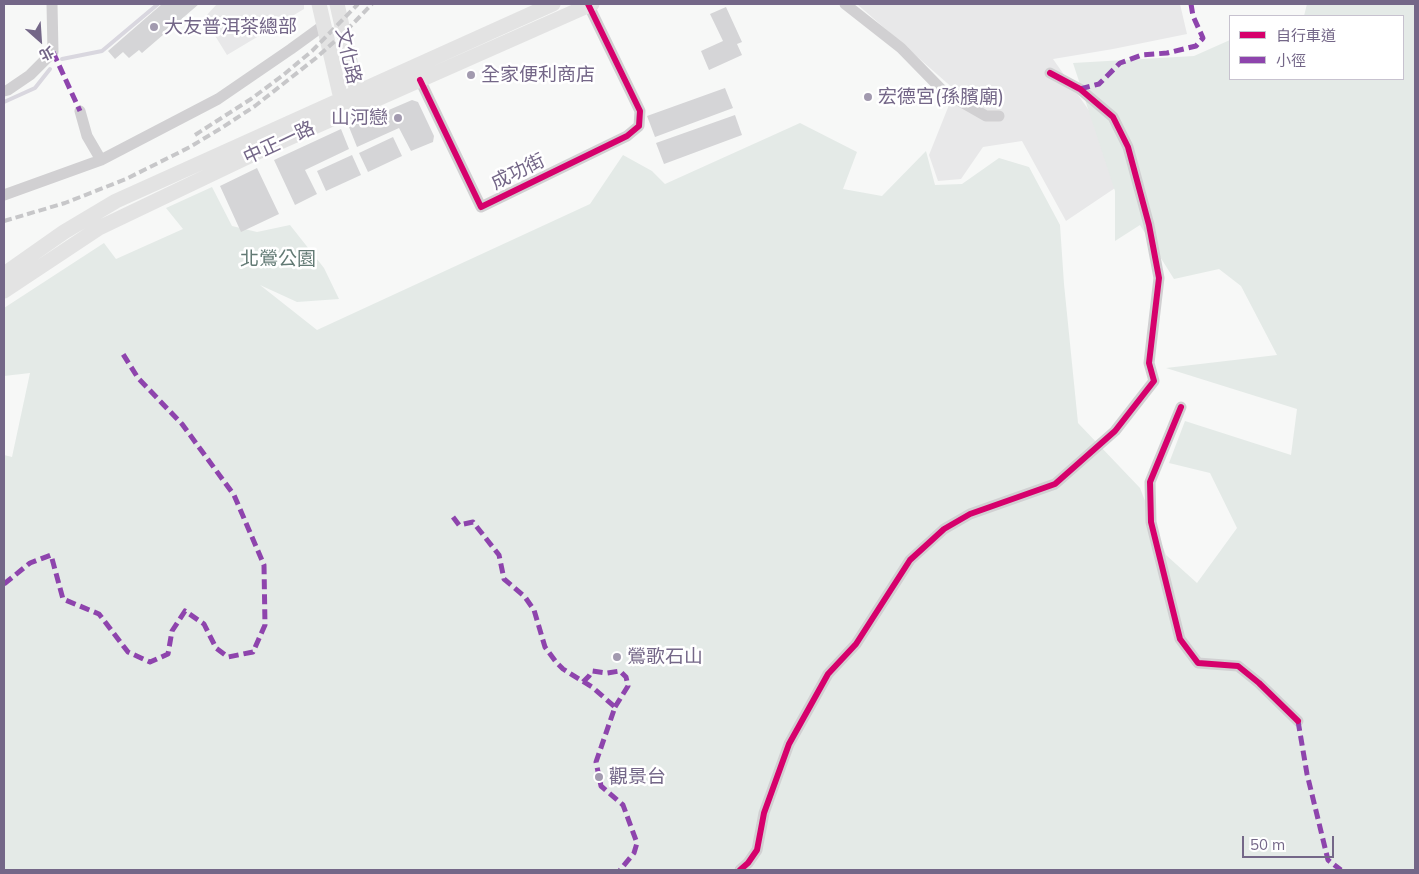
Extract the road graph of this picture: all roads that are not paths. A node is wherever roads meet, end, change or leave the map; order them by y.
1 (52, 4) edge
2 (319, 4) edge
3 (337, 4) edge
4 (553, 4) edge
5 (590, 4) edge
6 (845, 4) edge
7 (324, 25) junction
8 (1050, 73) dead end
9 (420, 80) junction
10 (4, 91) edge
11 (357, 92) junction
12 (341, 99) junction
13 (353, 109) junction
14 (80, 111) dead end
15 (999, 116) dead end
16 (101, 160) junction
17 (4, 195) edge
18 (4, 274) edge
19 (4, 291) edge
20 (1181, 407) dead end
21 (1298, 722) dead end
22 (740, 870) edge

1 - 10 street
2 - 7 main road
3 - 11 main road, 文化路
4 - 11 main road, 中正一路
5 - 9 main road, 中正一路
5 - 9 street, 成功街
6 - 15 street
7 - 12 main road
7 - 16 street
8 - 22 street
9 - 13 main road, 中正一路
11 - 12 main road, 中正一路
11 - 13 main road, 文化路
12 - 13 main road
12 - 18 main road, 中正一路
13 - 19 main road, 中正一路
14 - 16 street
16 - 17 street
20 - 21 street

